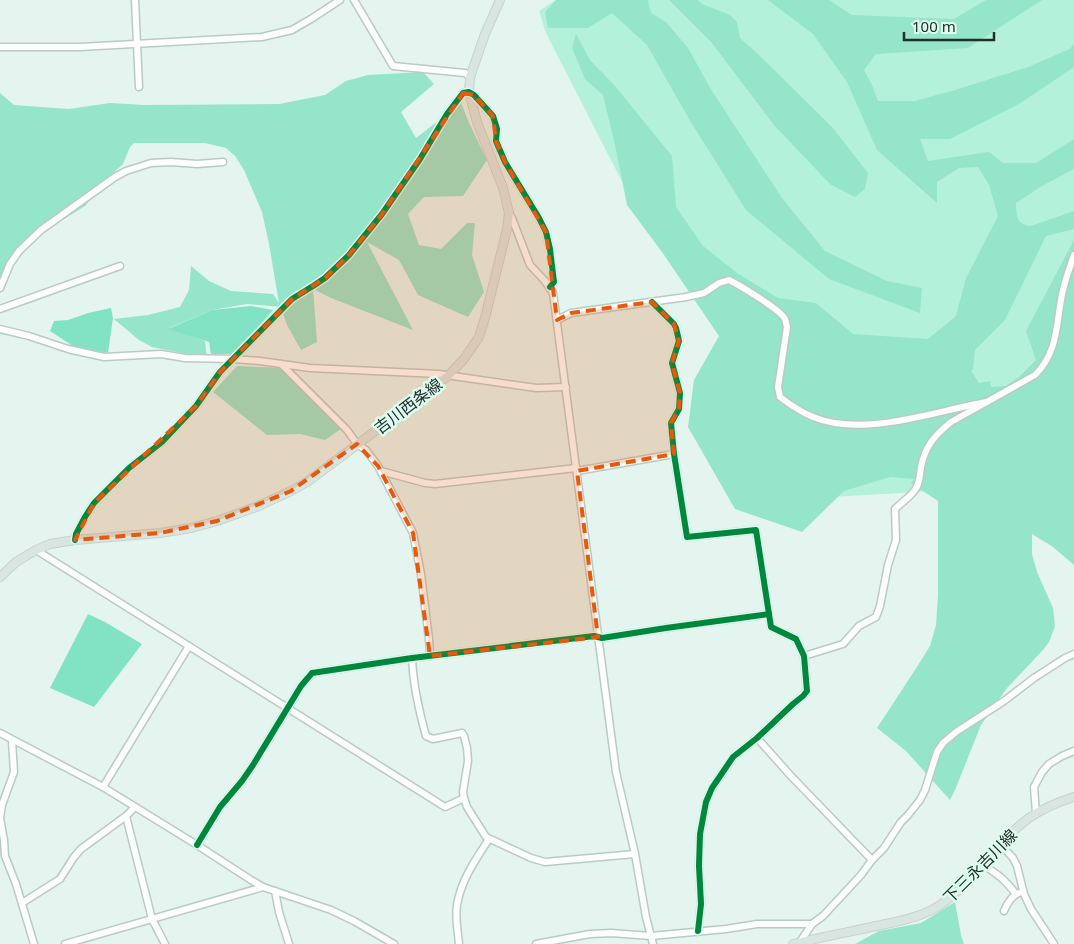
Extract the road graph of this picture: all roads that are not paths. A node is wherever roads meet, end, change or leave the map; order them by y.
1 (135, 0) edge
2 (340, 0) edge
3 (354, 0) edge
4 (500, 0) edge
5 (137, 44) junction
6 (0, 47) edge
7 (470, 77) junction
8 (139, 87) dead end
9 (469, 92) junction
10 (223, 162) dead end
11 (508, 213) junction
12 (1074, 256) edge
13 (120, 266) dead end
14 (550, 287) junction
15 (0, 288) edge
16 (652, 302) junction
17 (0, 309) edge
18 (557, 320) junction
19 (0, 329) edge
20 (234, 359) junction
21 (280, 363) junction
22 (448, 376) junction
23 (566, 387) junction
24 (988, 402) junction
25 (357, 444) junction
26 (674, 454) junction
27 (576, 470) junction
28 (381, 471) junction
29 (75, 540) junction
30 (36, 550) junction
31 (0, 577) edge
32 (769, 614) junction
33 (598, 637) junction
34 (188, 646) junction
35 (1074, 654) edge
36 (430, 656) junction
37 (804, 656) junction
38 (412, 658) junction
39 (288, 708) junction
40 (0, 733) edge
41 (757, 738) junction
42 (12, 741) junction
43 (1074, 751) edge
44 (103, 787) junction
45 (1074, 797) edge
46 (464, 798) junction
47 (135, 807) junction
48 (1036, 813) junction
49 (126, 816) junction
50 (489, 839) junction
51 (197, 845) junction
52 (1000, 845) junction
53 (634, 854) junction
54 (3, 856) edge
55 (872, 860) junction
56 (983, 864) junction
57 (264, 887) junction
58 (275, 891) junction
59 (1023, 891) junction
60 (1016, 894) junction
61 (22, 903) junction
62 (1004, 911) dead end
63 (152, 919) junction
64 (812, 924) junction
65 (698, 930) junction
66 (651, 936) junction
67 (797, 943) edge
68 (34, 944) edge
69 (64, 944) edge
70 (165, 944) edge
71 (289, 944) edge
72 (394, 944) edge
73 (458, 944) edge
74 (536, 944) edge
75 (653, 944) edge
76 (1054, 944) edge

1 - 5 street
2 - 5 street
3 - 7 street
4 - 7 main road, 吉川西条線
5 - 6 street
5 - 8 street
7 - 9 main road, 吉川西条線
9 - 11 main road, 吉川西条線
9 - 14 street
9 - 20 street
10 - 15 street
11 - 14 street
11 - 22 main road, 吉川西条線
12 - 24 street
13 - 17 street
14 - 18 street
16 - 18 street
16 - 24 street
16 - 26 street
18 - 23 street
19 - 20 street
20 - 21 street
20 - 29 street
21 - 22 street
21 - 25 street
22 - 23 street
22 - 25 main road, 吉川西条線
23 - 27 street
24 - 37 street
25 - 28 street
25 - 29 main road, 吉川西条線
26 - 27 street
26 - 32 street
27 - 28 street
27 - 33 street
28 - 36 street
29 - 30 main road, 吉川西条線
30 - 31 main road, 吉川西条線
30 - 34 street
32 - 33 street
32 - 37 street
33 - 36 street
33 - 53 street
34 - 39 street
34 - 44 street
35 - 55 street
36 - 38 street
37 - 41 street
38 - 39 street
38 - 46 street
39 - 46 street
39 - 51 street
40 - 42 street
41 - 55 street
41 - 65 street
42 - 44 street
42 - 54 street
43 - 48 street
44 - 47 street
45 - 48 main road, 下三永吉川線
46 - 50 street
47 - 49 street
47 - 51 street
48 - 52 main road, 下三永吉川線
49 - 61 street
49 - 63 street
50 - 53 street
50 - 73 street
51 - 57 street
52 - 56 main road, 下三永吉川線
52 - 59 street
53 - 66 street
54 - 61 street
55 - 64 street
56 - 60 street
56 - 67 main road, 下三永吉川線
57 - 58 street
57 - 63 street
58 - 71 street
58 - 72 street
59 - 60 street
59 - 76 street
60 - 62 street
61 - 68 street
63 - 69 street
63 - 70 street
64 - 65 street
64 - 67 street
65 - 66 street
66 - 74 street
66 - 75 street

